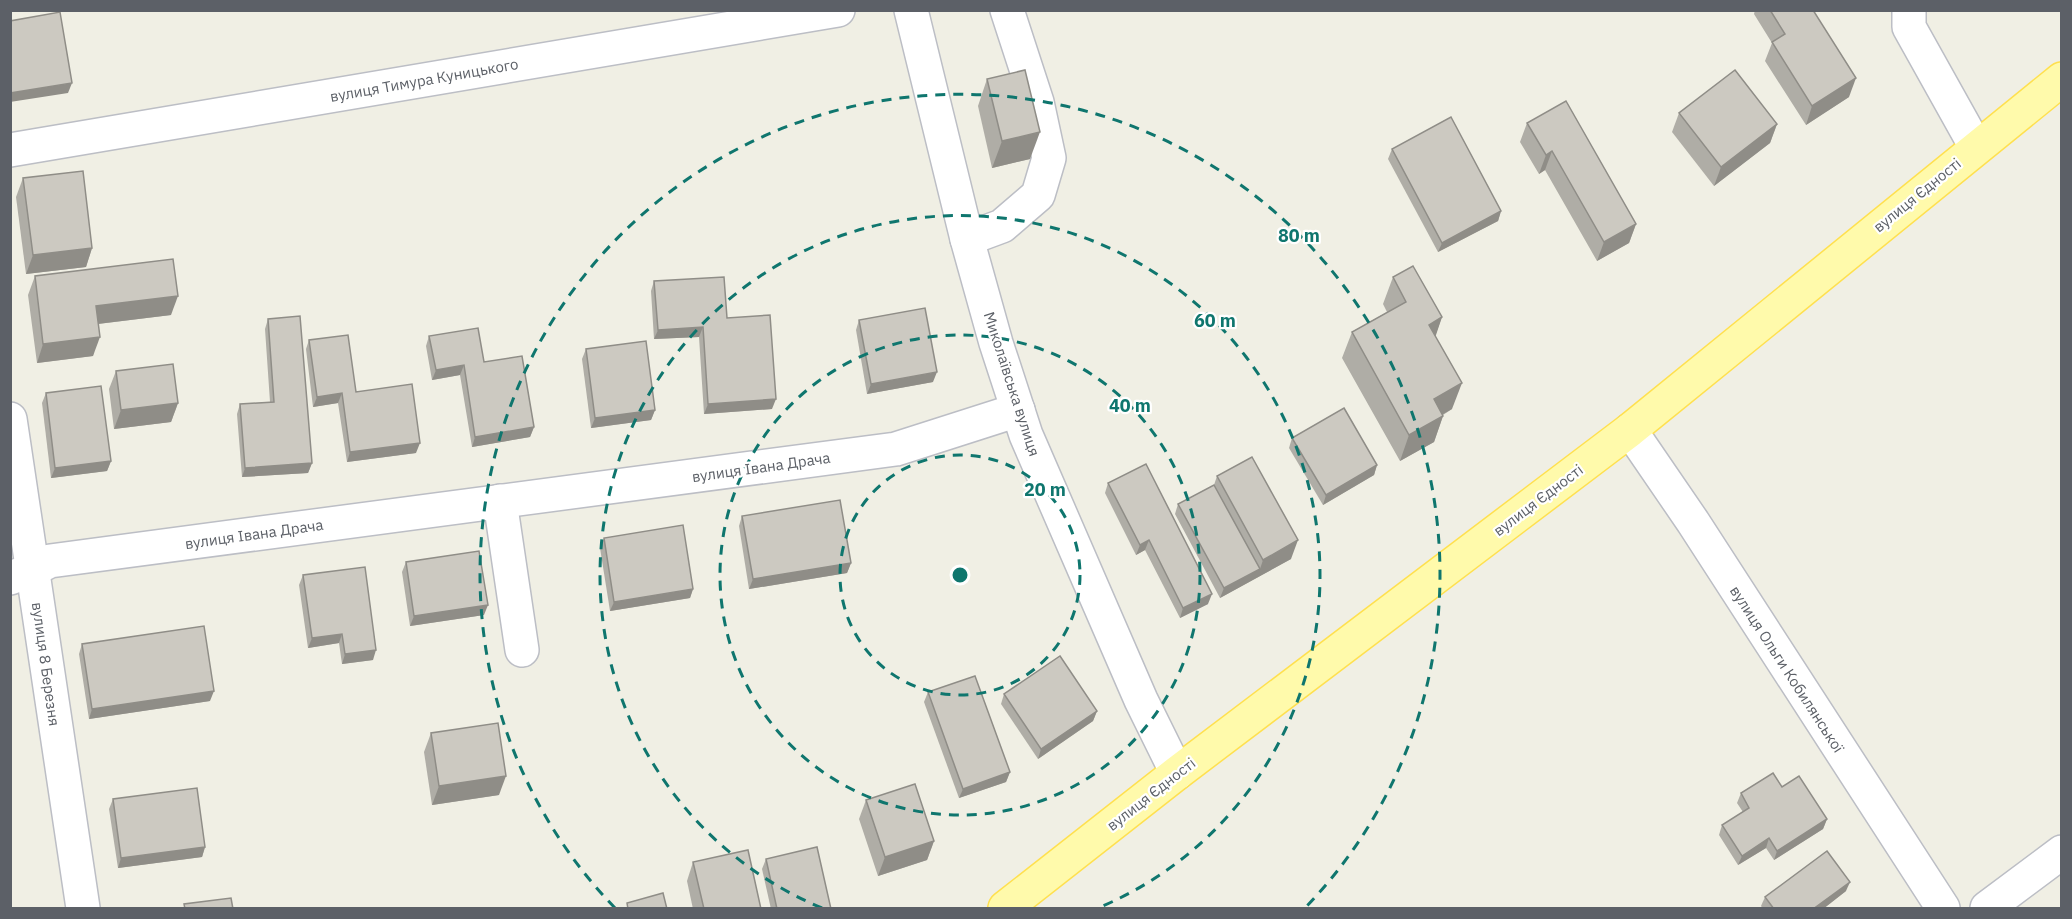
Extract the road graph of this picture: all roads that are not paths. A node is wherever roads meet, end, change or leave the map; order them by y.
1 (838, 10) edge
2 (911, 10) edge
3 (1007, 10) edge
4 (1909, 10) edge
5 (2061, 79) edge
6 (1976, 147) junction
7 (10, 150) edge
8 (968, 239) junction
9 (1018, 410) junction
10 (10, 419) edge
11 (1630, 430) junction
12 (500, 501) junction
13 (21, 574) edge
14 (522, 650) dead end
15 (1177, 773) junction
16 (2061, 852) edge
17 (83, 909) edge
18 (1005, 909) edge
19 (1943, 909) edge
20 (1987, 909) edge

1 - 7 street, вулиця Тимура Куницького
2 - 8 street, Миколаївська вулиця
3 - 8 street
4 - 6 street
5 - 6 main road, вулиця Єдності
6 - 11 main road, вулиця Єдності
8 - 9 street, Миколаївська вулиця
9 - 12 street, вулиця Івана Драча
9 - 15 street, Миколаївська вулиця
10 - 13 street, вулиця 8 Березня
11 - 15 main road, вулиця Єдності
11 - 19 street, вулиця Ольги Кобилянської
12 - 13 street, вулиця Івана Драча
12 - 14 street
13 - 17 street, вулиця 8 Березня
15 - 18 main road, вулиця Єдності
16 - 20 street

